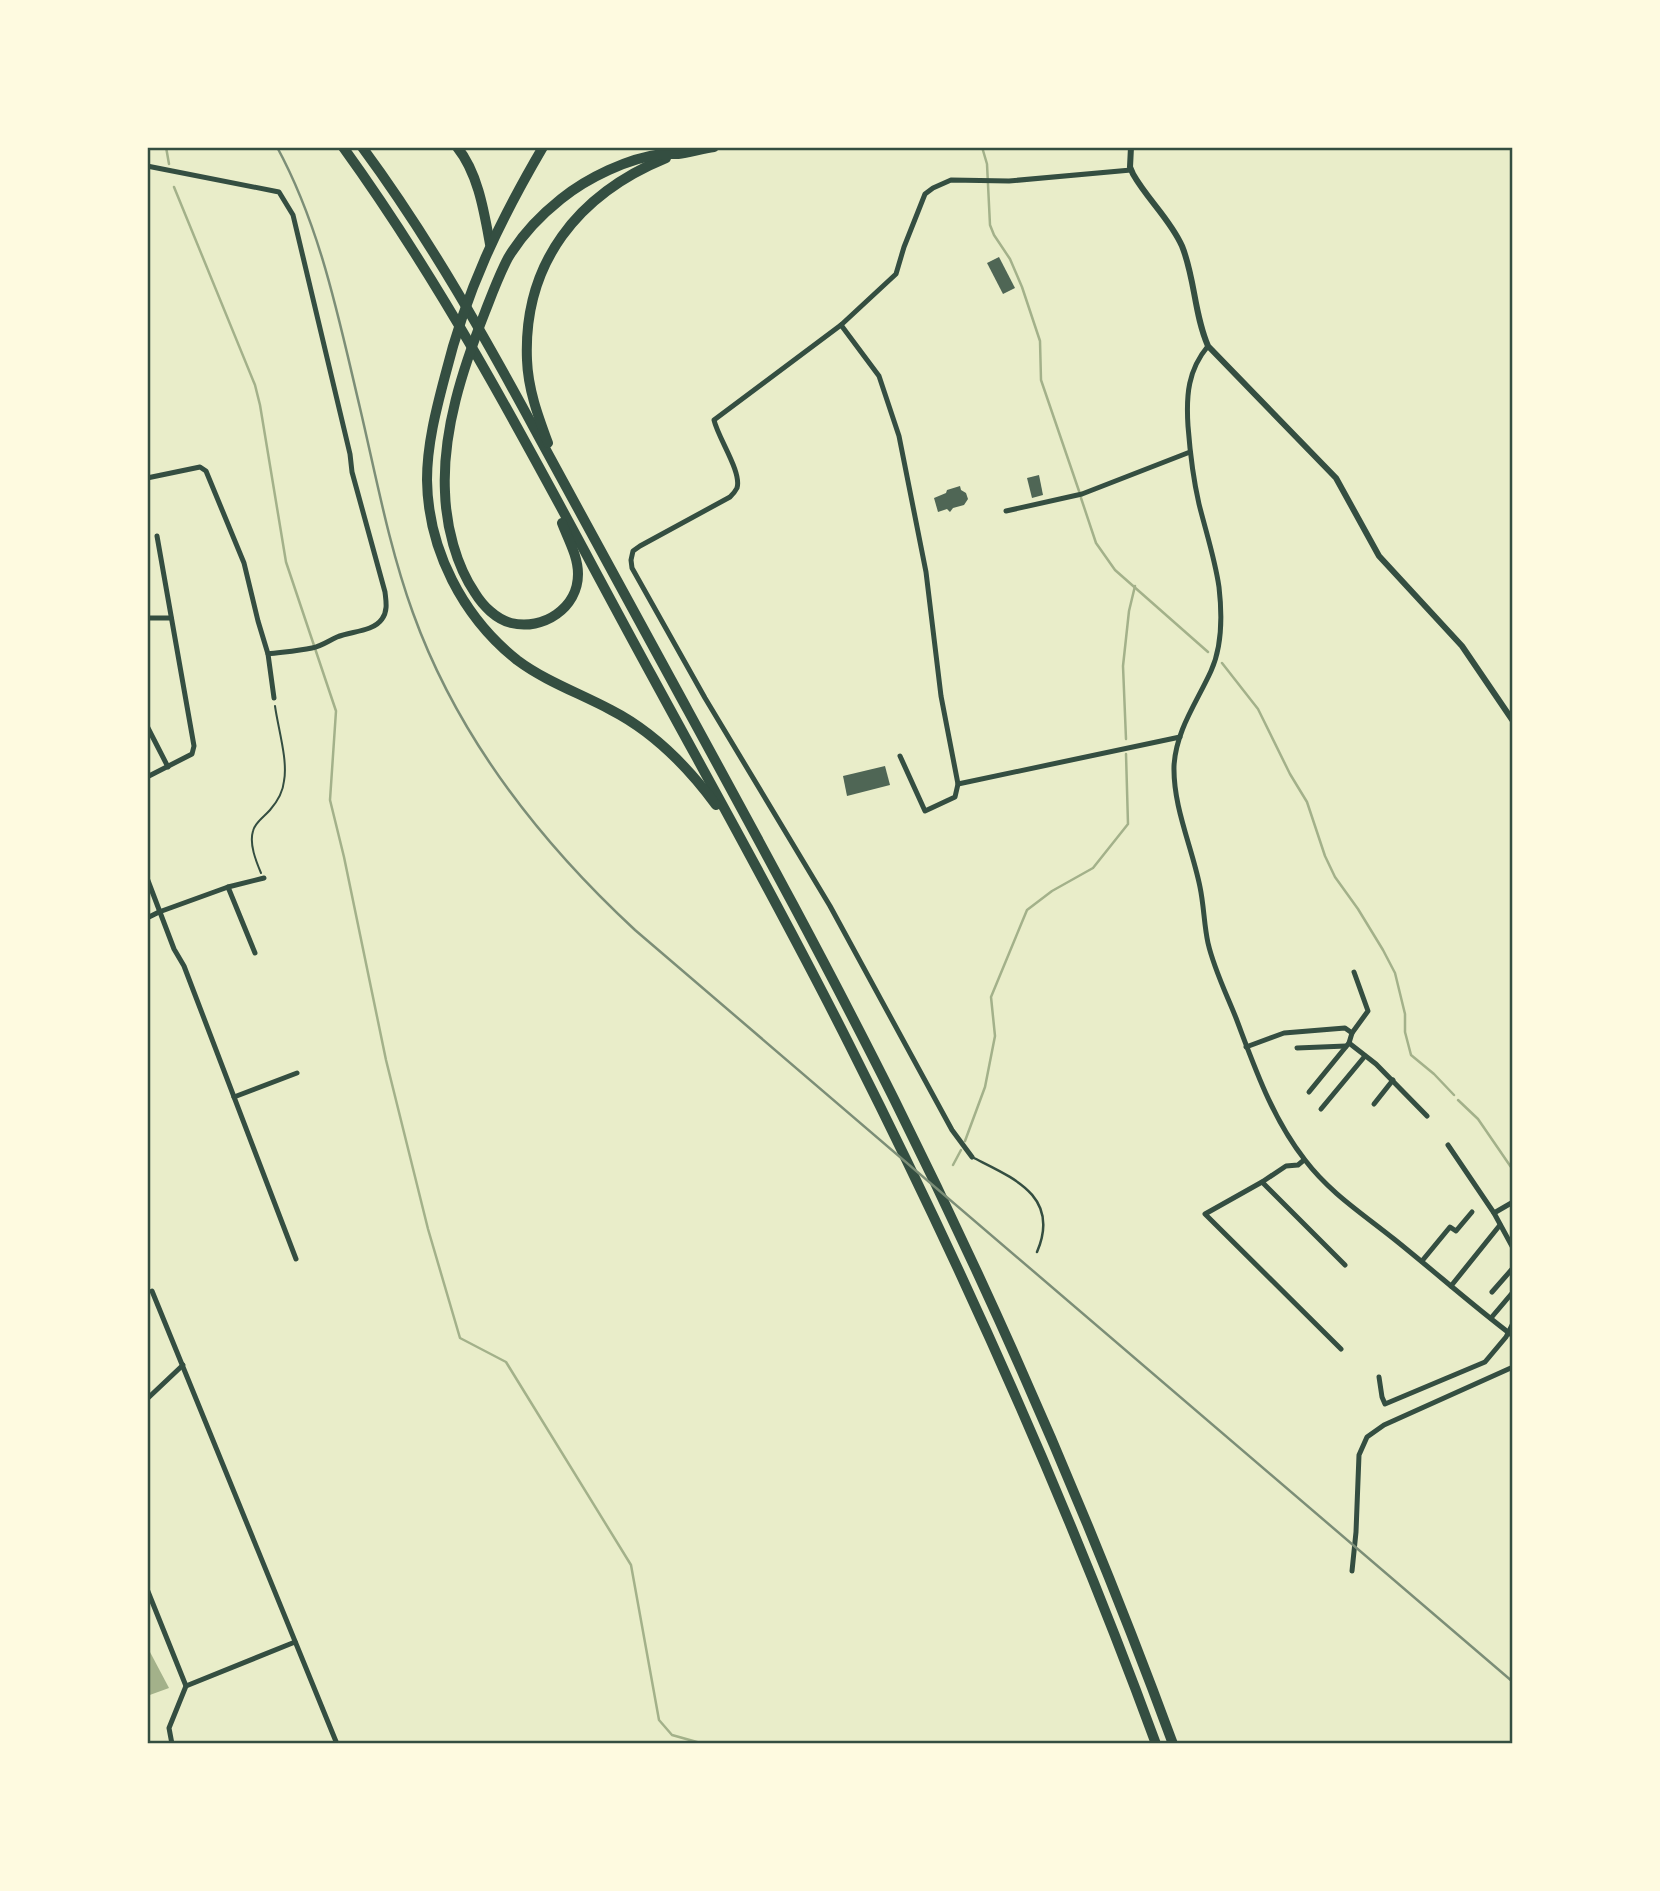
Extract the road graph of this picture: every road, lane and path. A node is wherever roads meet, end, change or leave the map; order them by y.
1 (343, 147) edge
2 (362, 147) edge
3 (457, 147) edge
4 (542, 147) edge
5 (714, 147) edge
6 (1131, 147) edge
7 (677, 154) junction
8 (147, 166) edge
9 (1131, 170) junction
10 (490, 244) junction
11 (841, 325) junction
12 (1208, 346) junction
13 (1189, 452) junction
14 (557, 470) junction
15 (147, 478) edge
16 (548, 486) junction
17 (1006, 511) dead end
18 (157, 536) dead end
19 (147, 618) edge
20 (171, 618) junction
21 (268, 654) junction
22 (274, 698) joint
23 (1513, 721) edge
24 (147, 726) edge
25 (1180, 737) junction
26 (900, 756) dead end
27 (167, 767) junction
28 (147, 777) edge
29 (958, 784) junction
30 (736, 831) junction
31 (147, 878) edge
32 (264, 878) joint
33 (228, 887) junction
34 (159, 912) junction
35 (147, 918) edge
36 (255, 953) dead end
37 (1354, 972) dead end
38 (1352, 1032) junction
39 (1347, 1044) junction
40 (1246, 1047) junction
41 (1297, 1048) dead end
42 (1365, 1056) junction
43 (298, 1073) dead end
44 (1393, 1080) junction
45 (1310, 1092) dead end
46 (234, 1097) junction
47 (1374, 1104) dead end
48 (1321, 1110) dead end
49 (1427, 1116) dead end
50 (1448, 1146) dead end
51 (972, 1157) joint
52 (1304, 1160) junction
53 (1262, 1182) junction
54 (1513, 1202) edge
55 (1472, 1212) dead end
56 (1494, 1213) junction
57 (1500, 1225) junction
58 (1513, 1248) edge
59 (1037, 1252) dead end
60 (296, 1259) dead end
61 (1422, 1261) junction
62 (1345, 1265) dead end
63 (1513, 1268) edge
64 (1451, 1286) junction
65 (152, 1291) dead end
66 (1493, 1292) dead end
67 (1513, 1292) edge
68 (1491, 1318) junction
69 (1513, 1322) edge
70 (1511, 1334) edge
71 (1340, 1349) dead end
72 (183, 1366) junction
73 (1513, 1367) edge
74 (1379, 1377) dead end
75 (147, 1399) edge
76 (1352, 1571) dead end
77 (147, 1589) edge
78 (295, 1642) junction
79 (187, 1686) junction
80 (172, 1744) edge
81 (337, 1744) edge
82 (1156, 1744) edge
83 (1172, 1744) edge

1 - 16 highway
2 - 14 highway
3 - 10 highway
4 - 10 highway
5 - 7 highway
6 - 9 street
7 - 14 highway
7 - 16 highway
8 - 21 street
9 - 11 street
9 - 12 street
10 - 30 highway
11 - 29 street
11 - 51 street
12 - 13 street
12 - 23 street
13 - 17 street
13 - 25 street
14 - 83 highway
15 - 21 street
16 - 30 highway
18 - 20 street
19 - 20 street
20 - 27 street
21 - 22 street
22 - 32 path
24 - 27 street
25 - 29 street
25 - 40 street
26 - 29 street
27 - 28 street
30 - 82 highway
31 - 34 street
32 - 33 street
33 - 34 street
33 - 36 street
34 - 35 street
34 - 46 street
37 - 38 street
38 - 39 street
38 - 40 street
39 - 41 street
39 - 42 street
39 - 45 street
40 - 52 street
42 - 44 street
42 - 48 street
43 - 46 street
44 - 47 street
44 - 49 street
46 - 60 street
50 - 56 street
51 - 59 lane
52 - 53 street
52 - 61 street
53 - 62 street
53 - 71 street
54 - 56 street
55 - 61 street
56 - 57 street
57 - 58 street
57 - 64 street
61 - 64 street
63 - 66 street
64 - 68 street
65 - 72 street
67 - 68 street
68 - 70 street
69 - 70 street
70 - 74 street
72 - 75 street
72 - 78 street
73 - 76 street
77 - 79 street
78 - 79 street
78 - 81 street
79 - 80 street

